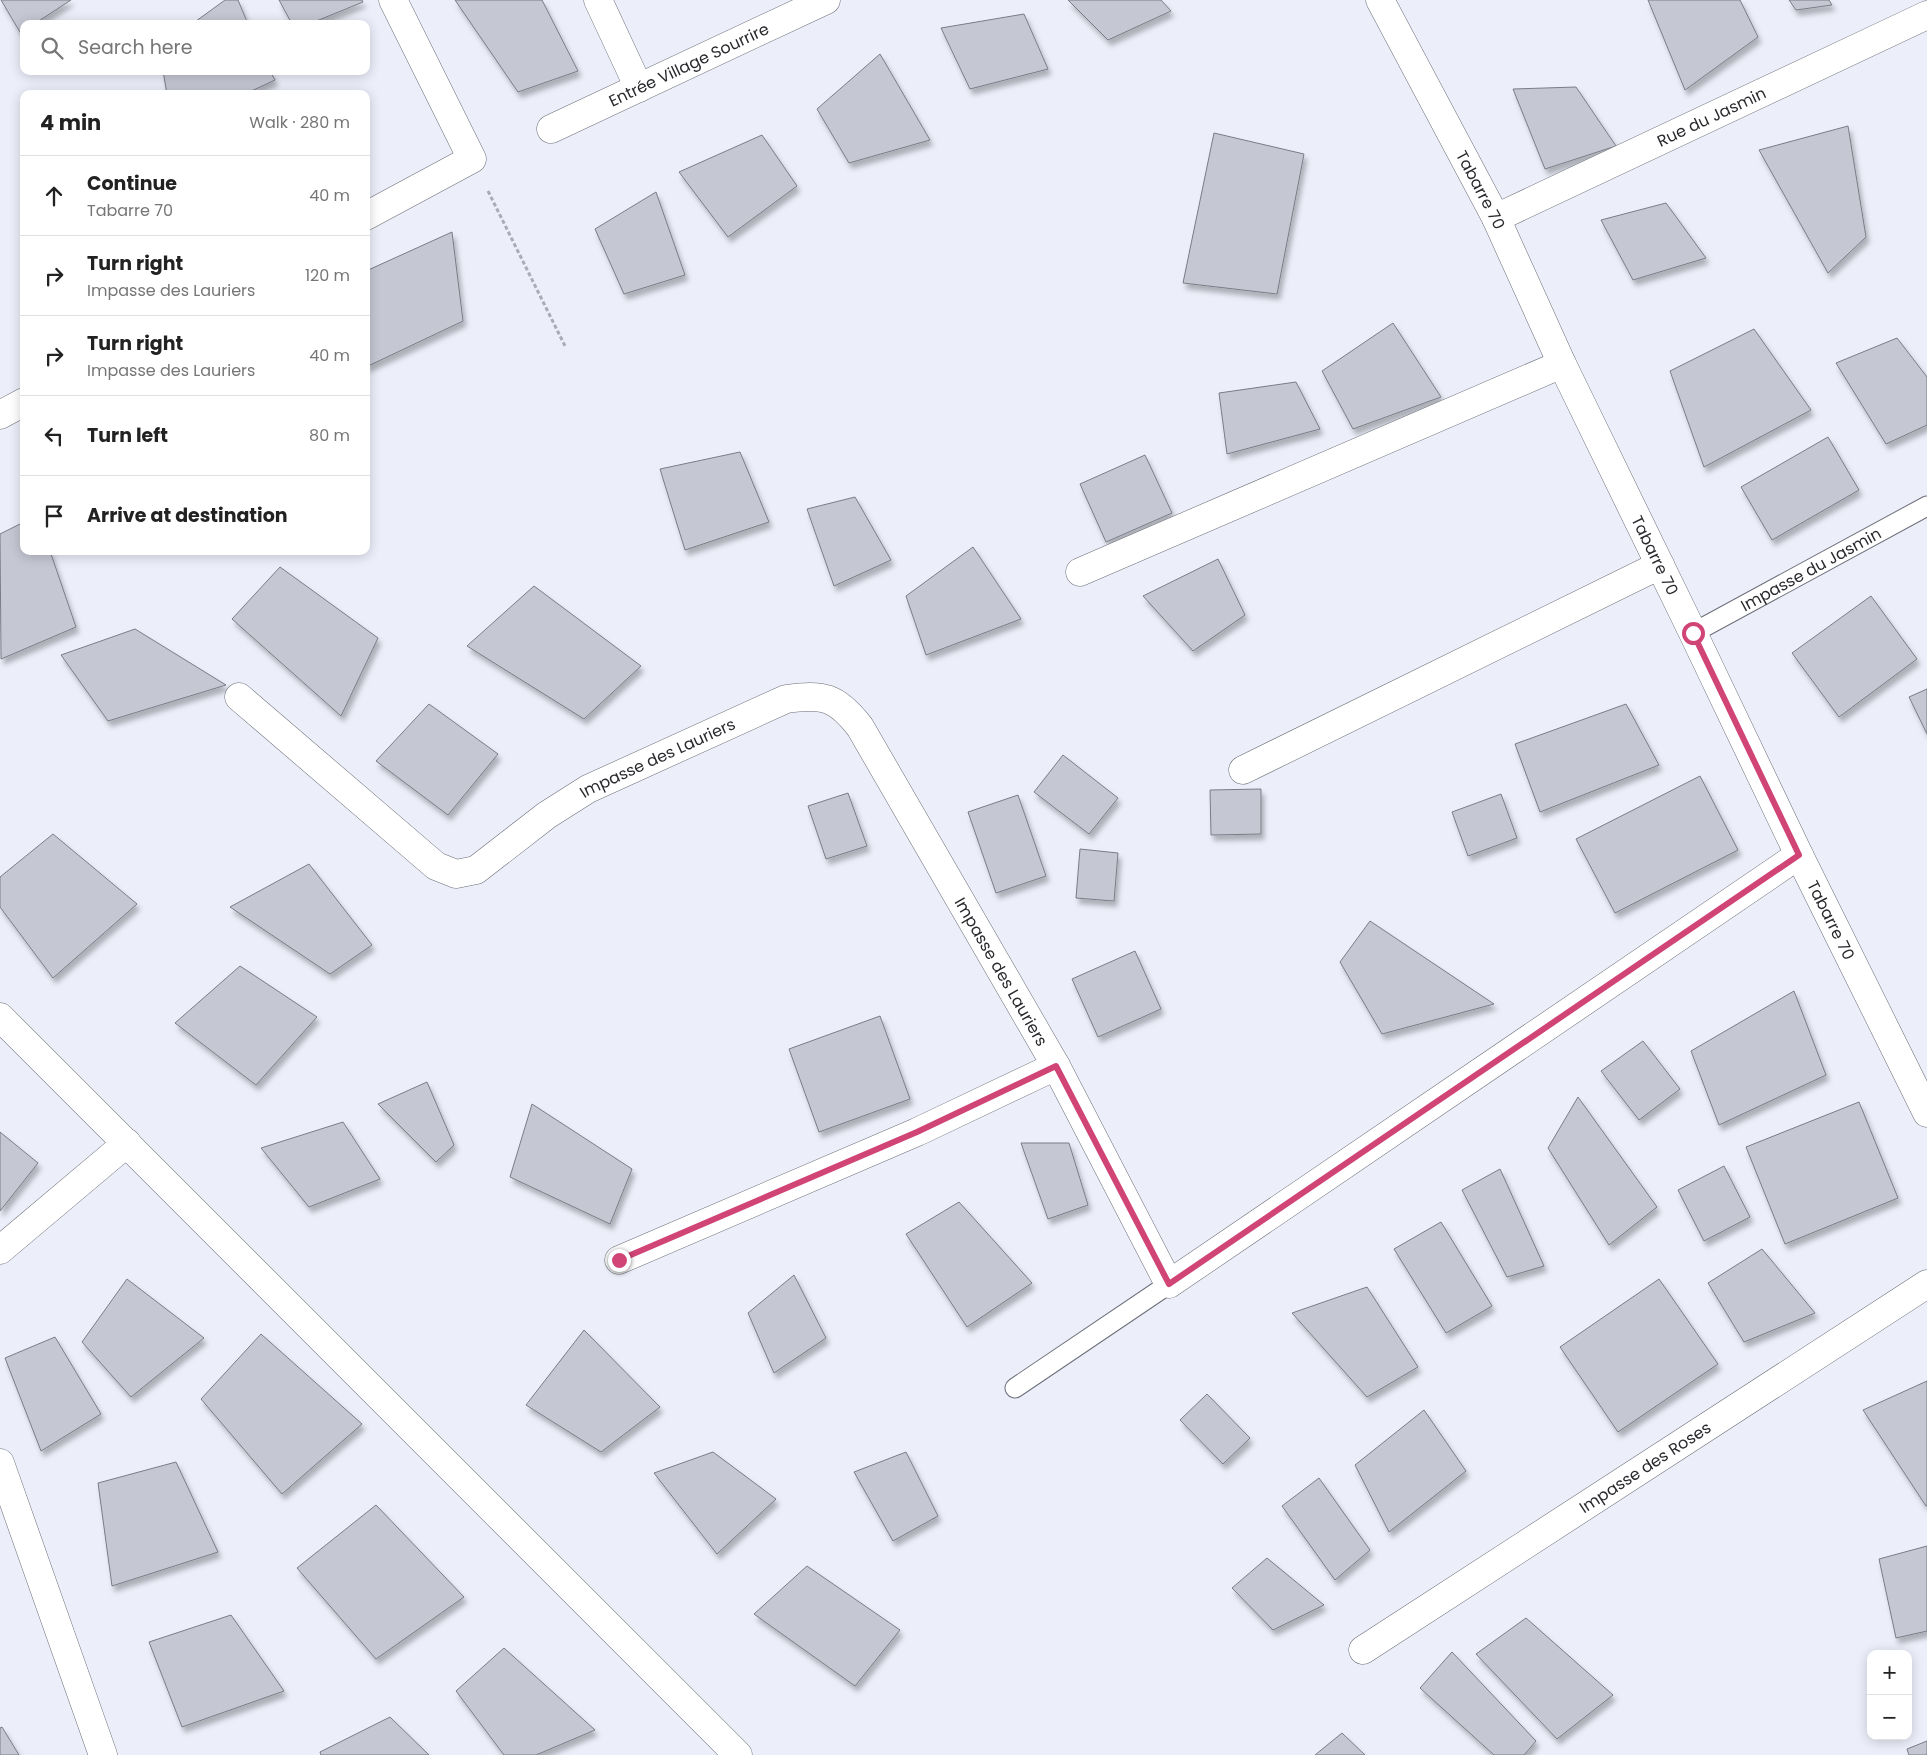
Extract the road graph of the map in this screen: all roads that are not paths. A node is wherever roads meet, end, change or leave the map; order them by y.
1 (393, 0) edge
2 (598, 0) edge
3 (826, 0) edge
4 (1380, 0) edge
5 (1927, 15) edge
6 (639, 88) junction
7 (551, 129) dead end
8 (370, 214) edge
9 (1496, 218) junction
10 (1562, 364) junction
11 (20, 404) edge
12 (0, 415) edge
13 (1927, 506) edge
14 (1660, 565) junction
15 (1080, 572) dead end
16 (1693, 633) junction
17 (240, 698) dead end
18 (1242, 770) dead end
19 (1799, 855) junction
20 (0, 1017) edge
21 (1056, 1066) junction
22 (1927, 1113) edge
23 (127, 1143) junction
24 (0, 1250) edge
25 (619, 1260) dead end
26 (1169, 1284) junction
27 (1927, 1284) edge
28 (1015, 1388) dead end
29 (0, 1464) edge
30 (1363, 1650) dead end
31 (103, 1755) edge
32 (738, 1755) edge

1 - 8 street
2 - 6 street
3 - 6 street, Entrée Village Sourrire
4 - 9 street, Tabarre 70
5 - 9 street, Rue du Jasmin
6 - 7 street, Entrée Village Sourrire
9 - 10 street, Tabarre 70
10 - 14 street, Tabarre 70
10 - 15 street
11 - 12 street
13 - 16 lane, Impasse du Jasmin
14 - 16 street, Tabarre 70
14 - 18 street
16 - 19 street, Tabarre 70
17 - 21 street, Impasse des Lauriers
19 - 22 street, Tabarre 70
19 - 26 street
20 - 23 street
21 - 25 street
21 - 26 street, Impasse des Lauriers
23 - 24 street
23 - 32 street
26 - 28 lane
27 - 30 street, Impasse des Roses
29 - 31 street

